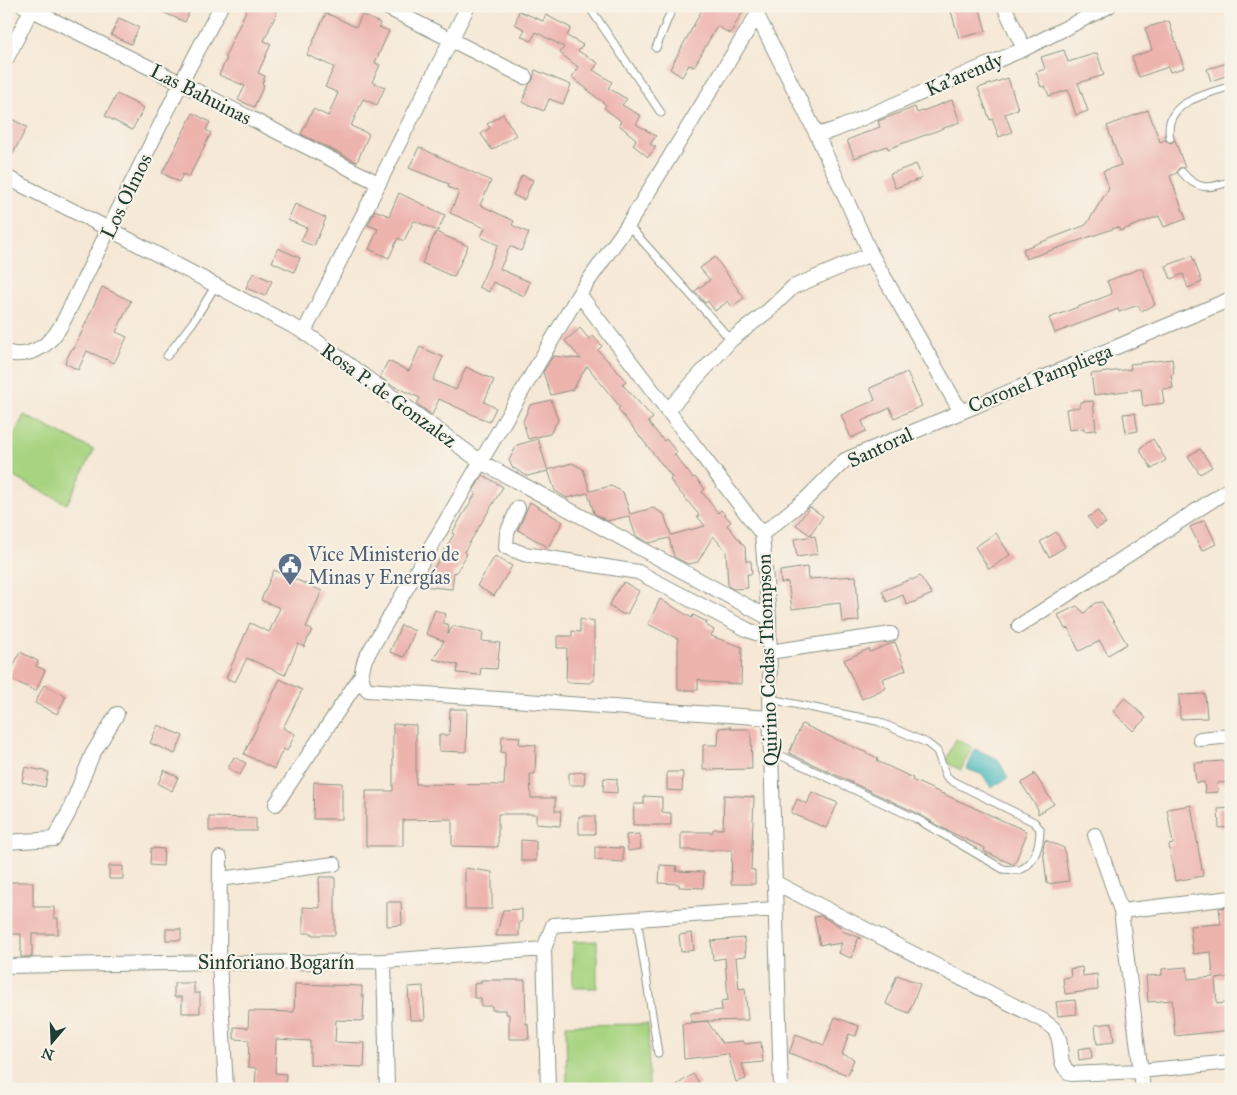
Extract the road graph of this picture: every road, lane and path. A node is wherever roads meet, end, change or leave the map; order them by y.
1 (221, 6) edge
2 (384, 6) edge
3 (468, 6) edge
4 (575, 6) edge
5 (673, 6) edge
6 (1004, 6) edge
7 (1109, 6) edge
8 (592, 7) edge
9 (30, 8) edge
10 (758, 11) edge
11 (451, 40) junction
12 (656, 48) dead end
13 (1024, 48) junction
14 (6, 60) edge
15 (525, 77) dead end
16 (181, 83) junction
17 (1231, 86) edge
18 (661, 113) dead end
19 (816, 135) junction
20 (1170, 138) dead end
21 (1182, 172) dead end
22 (6, 177) edge
23 (1231, 181) edge
24 (378, 183) junction
25 (628, 226) junction
26 (109, 229) junction
27 (871, 254) junction
28 (216, 285) junction
29 (578, 294) junction
30 (1231, 299) edge
31 (304, 332) junction
32 (731, 340) junction
33 (6, 352) edge
34 (167, 356) dead end
35 (667, 411) junction
36 (961, 412) junction
37 (481, 462) junction
38 (1231, 488) edge
39 (518, 508) dead end
40 (762, 534) junction
41 (769, 618) junction
42 (1018, 626) dead end
43 (891, 634) dead end
44 (769, 638) junction
45 (769, 652) junction
46 (360, 676) junction
47 (770, 699) junction
48 (117, 714) dead end
49 (770, 718) junction
50 (1231, 736) edge
51 (1200, 739) dead end
52 (771, 750) junction
53 (276, 804) dead end
54 (1096, 835) dead end
55 (6, 842) edge
56 (220, 858) dead end
57 (334, 864) dead end
58 (220, 879) junction
59 (774, 882) junction
60 (1231, 898) edge
61 (775, 909) junction
62 (1121, 911) junction
63 (637, 918) junction
64 (544, 949) junction
65 (384, 960) junction
66 (218, 962) junction
67 (6, 966) edge
68 (658, 1053) dead end
69 (1231, 1062) edge
70 (1140, 1071) junction
71 (226, 1089) edge
72 (387, 1089) edge
73 (548, 1089) edge
74 (781, 1089) edge
75 (1143, 1089) edge

1 - 16 street, Los Olmos
2 - 11 street
3 - 11 street
4 - 8 lane
5 - 12 lane
6 - 13 street
7 - 13 street, Ka'arendy
8 - 18 lane
9 - 14 street
9 - 16 street, Las Bahuinas
10 - 19 street, Coronel Pampliega
10 - 25 street
11 - 15 street
11 - 24 street
13 - 19 street, Ka'arendy
16 - 24 street, Las Bahuinas
16 - 26 street, Los Olmos
17 - 20 lane
19 - 27 street, Coronel Pampliega
21 - 23 lane
22 - 26 street, Rosa P. de Gonzalez
24 - 31 street
25 - 29 street
25 - 32 lane
26 - 28 street, Rosa P. de Gonzalez
26 - 33 street, Los Olmos
27 - 32 street
27 - 36 street, Coronel Pampliega
28 - 31 street, Rosa P. de Gonzalez
28 - 34 lane
29 - 35 street, Quirino Codas Thompson
29 - 37 street
30 - 36 street, Coronel Pampliega
31 - 37 street, Rosa P. de Gonzalez
32 - 35 street
35 - 40 street, Quirino Codas Thompson
36 - 40 street, Santoral
37 - 41 street, Rosa P. de Gonzalez
37 - 46 street
38 - 42 street
39 - 44 street
40 - 41 street, Quirino Codas Thompson
41 - 44 street, Quirino Codas Thompson
43 - 45 street
44 - 45 street, Quirino Codas Thompson
45 - 47 street, Quirino Codas Thompson
46 - 49 street
46 - 53 street
47 - 49 street, Quirino Codas Thompson
47 - 52 lane
48 - 55 street
49 - 52 street, Quirino Codas Thompson
50 - 51 street
52 - 59 street, Quirino Codas Thompson
54 - 62 street
56 - 58 street
57 - 58 street
58 - 66 street
59 - 61 street, Quirino Codas Thompson
59 - 70 street
60 - 62 street
61 - 63 street
61 - 74 street, Quirino Codas Thompson
62 - 70 street
63 - 64 street
63 - 68 lane
64 - 65 street, Sinforiano Bogarín
64 - 73 street
65 - 66 street, Sinforiano Bogarín
65 - 72 street
66 - 67 street, Sinforiano Bogarín
66 - 71 street
69 - 70 street
70 - 75 street

